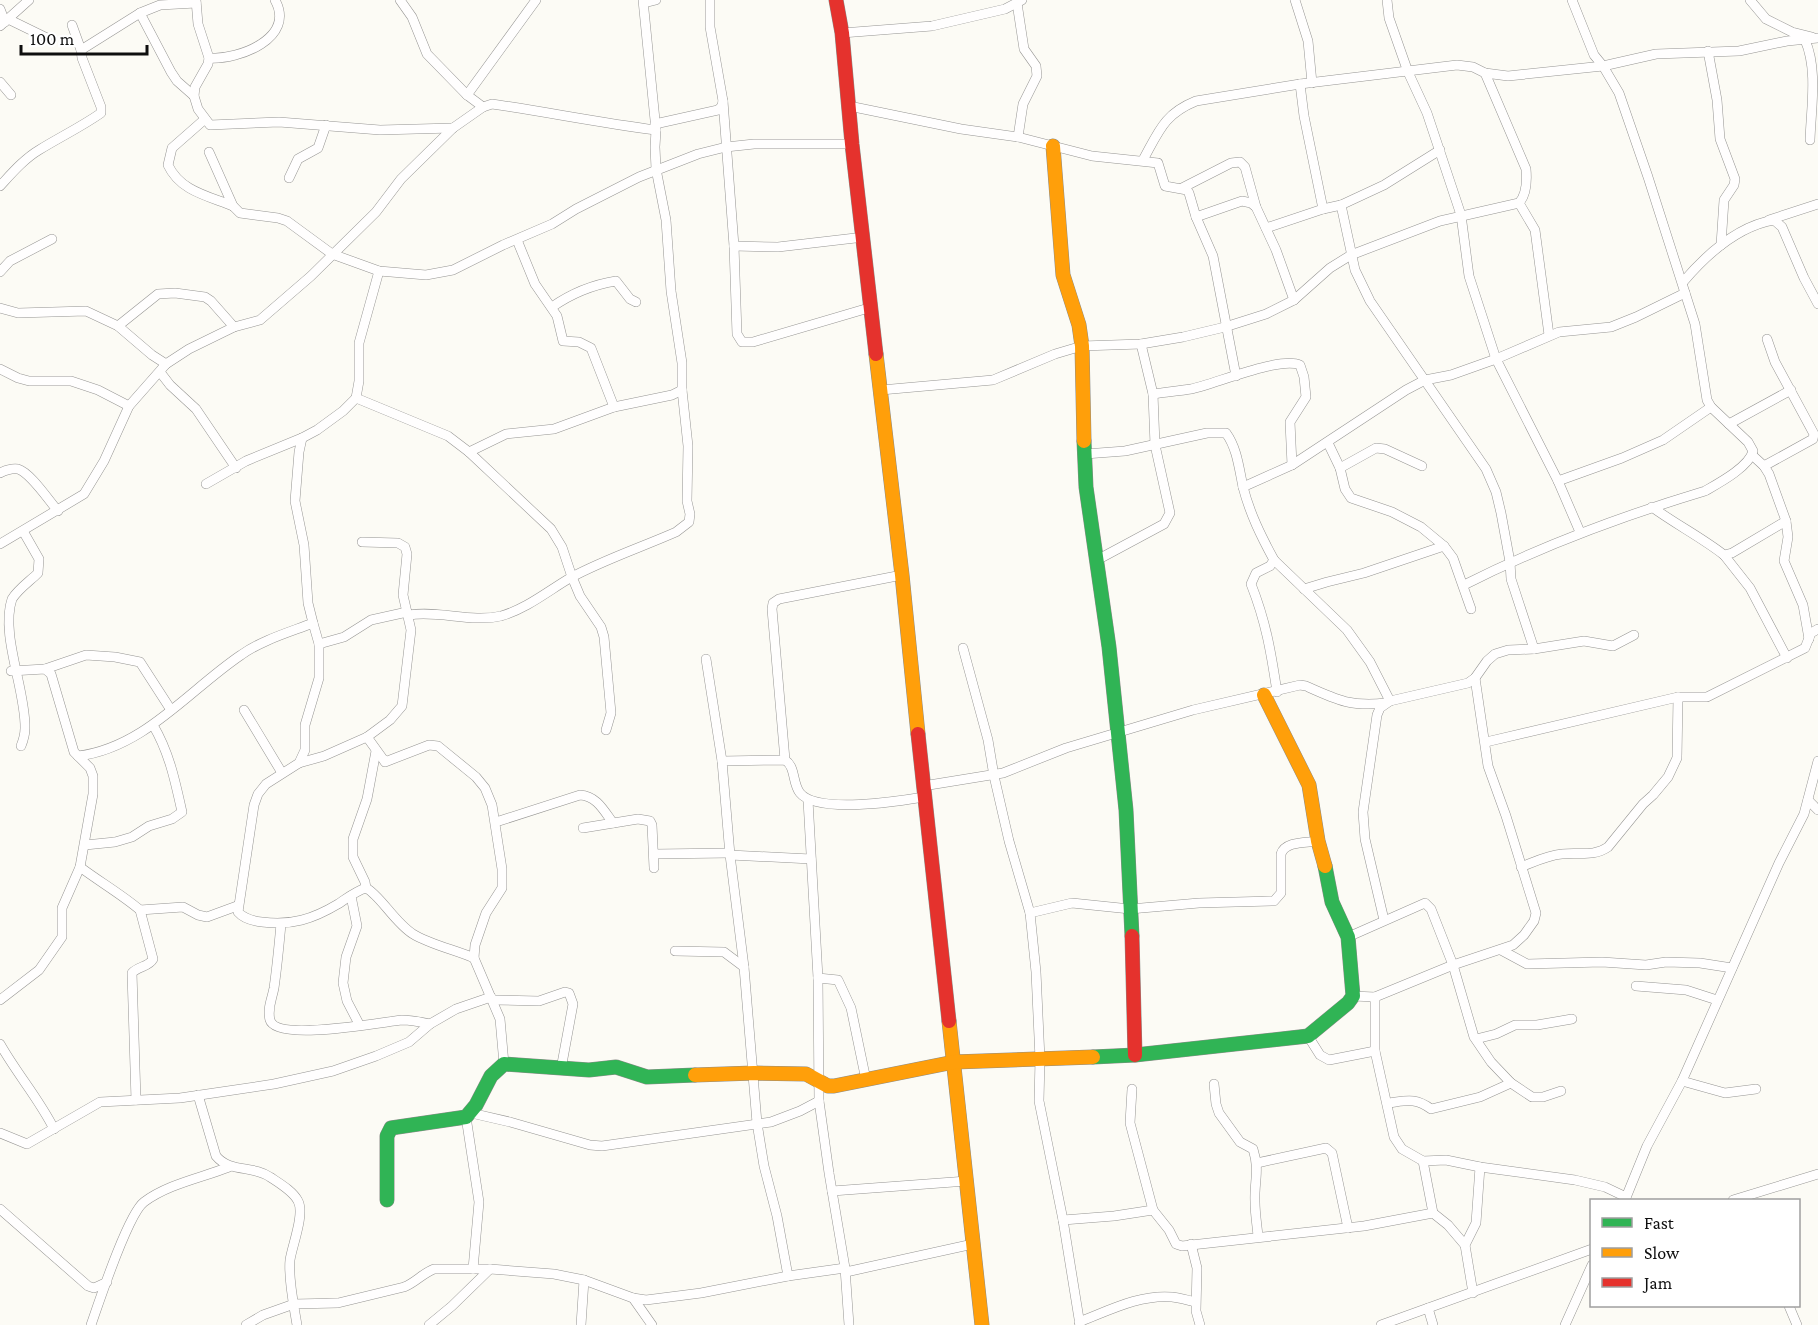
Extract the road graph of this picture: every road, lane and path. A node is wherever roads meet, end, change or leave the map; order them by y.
1 (29, 0) edge
2 (275, 0) edge
3 (400, 0) edge
4 (536, 0) edge
5 (656, 0) edge
6 (710, 0) edge
7 (836, 0) edge
8 (1295, 0) edge
9 (1388, 0) edge
10 (1572, 0) edge
11 (1750, 0) edge
12 (196, 2) edge
13 (643, 2) edge
14 (1019, 2) edge
15 (0, 9) edge
16 (140, 13) junction
17 (4, 22) edge
18 (72, 25) dead end
19 (842, 33) junction
20 (47, 38) dead end
21 (1812, 39) edge
22 (81, 50) junction
23 (1707, 51) junction
24 (209, 58) junction
25 (1603, 66) junction
26 (1408, 72) junction
27 (1485, 73) junction
28 (0, 82) edge
29 (1312, 82) junction
30 (1300, 84) junction
31 (11, 95) dead end
32 (467, 95) junction
33 (194, 96) junction
34 (723, 102) junction
35 (849, 106) junction
36 (483, 107) junction
37 (205, 120) junction
38 (326, 125) junction
39 (656, 127) junction
40 (453, 128) junction
41 (1018, 137) junction
42 (1810, 140) dead end
43 (852, 144) junction
44 (1053, 146) junction
45 (726, 147) junction
46 (1440, 150) junction
47 (208, 152) dead end
48 (1143, 160) junction
49 (656, 169) junction
50 (289, 177) dead end
51 (0, 186) edge
52 (1182, 188) junction
53 (1519, 203) junction
54 (1818, 204) edge
55 (1341, 205) junction
56 (232, 206) junction
57 (1256, 207) junction
58 (1323, 209) junction
59 (1461, 215) junction
60 (1196, 218) junction
61 (1767, 221) junction
62 (1266, 228) junction
63 (864, 237) junction
64 (52, 239) dead end
65 (517, 240) junction
66 (1721, 245) junction
67 (734, 246) junction
68 (332, 254) junction
69 (1351, 255) junction
70 (379, 271) junction
71 (0, 272) edge
72 (1683, 282) junction
73 (1685, 293) junction
74 (1294, 300) junction
75 (636, 303) dead end
76 (1818, 304) edge
77 (552, 307) junction
78 (872, 307) junction
79 (0, 308) edge
80 (118, 326) junction
81 (234, 327) junction
82 (1225, 327) junction
83 (1549, 335) junction
84 (1767, 339) dead end
85 (1141, 344) junction
86 (1082, 346) junction
87 (1496, 359) junction
88 (163, 368) junction
89 (0, 369) edge
90 (1236, 376) junction
91 (1425, 380) junction
92 (682, 390) junction
93 (881, 390) junction
94 (1791, 390) junction
95 (1153, 394) junction
96 (356, 398) junction
97 (129, 406) junction
98 (614, 407) junction
99 (1711, 407) junction
100 (1729, 424) junction
101 (302, 438) junction
102 (1328, 443) junction
103 (1155, 445) junction
104 (469, 452) junction
105 (1085, 454) junction
106 (1752, 455) junction
107 (1292, 465) junction
108 (1422, 466) dead end
109 (1764, 466) junction
110 (236, 468) junction
111 (1340, 468) junction
112 (0, 473) edge
113 (1558, 481) junction
114 (206, 484) dead end
115 (1243, 487) junction
116 (1652, 507) junction
117 (58, 511) junction
118 (1786, 521) junction
119 (23, 531) junction
120 (1580, 532) junction
121 (362, 542) dead end
122 (0, 544) edge
123 (1443, 546) junction
124 (1724, 555) junction
125 (1097, 560) junction
126 (1274, 560) junction
127 (1510, 561) junction
128 (902, 575) junction
129 (572, 577) junction
130 (1464, 585) junction
131 (1304, 589) junction
132 (1471, 609) dead end
133 (408, 613) junction
134 (314, 623) junction
135 (1818, 629) edge
136 (1634, 635) dead end
137 (1809, 639) junction
138 (319, 644) junction
139 (963, 648) dead end
140 (1534, 649) junction
141 (1787, 658) junction
142 (706, 659) dead end
143 (45, 669) junction
144 (11, 671) junction
145 (1475, 678) junction
146 (1270, 693) junction
147 (1677, 698) junction
148 (1388, 702) junction
149 (171, 710) junction
150 (244, 710) dead end
151 (153, 725) junction
152 (606, 730) dead end
153 (1119, 733) junction
154 (367, 736) junction
155 (1486, 742) junction
156 (21, 747) dead end
157 (376, 751) junction
158 (78, 756) junction
159 (784, 760) junction
160 (1818, 760) edge
161 (722, 761) junction
162 (299, 763) junction
163 (282, 773) junction
164 (994, 776) junction
165 (923, 791) junction
166 (808, 800) junction
167 (1808, 800) junction
168 (1818, 810) edge
169 (496, 822) junction
170 (613, 823) junction
171 (583, 828) dead end
172 (1318, 841) junction
173 (85, 845) junction
174 (654, 854) junction
175 (730, 854) junction
176 (811, 859) junction
177 (80, 867) junction
178 (1521, 867) junction
179 (654, 868) dead end
180 (366, 888) junction
181 (351, 896) junction
182 (237, 906) junction
183 (1130, 909) junction
184 (140, 910) junction
185 (1030, 913) junction
186 (1384, 920) junction
187 (281, 924) junction
188 (1348, 937) junction
189 (1501, 950) junction
190 (675, 951) dead end
191 (474, 958) junction
192 (1454, 965) junction
193 (744, 966) junction
194 (1732, 968) junction
195 (818, 978) junction
196 (1636, 986) dead end
197 (1353, 996) junction
198 (1376, 997) junction
199 (492, 998) junction
200 (0, 1000) edge
201 (1717, 1000) junction
202 (1572, 1019) dead end
203 (358, 1024) junction
204 (430, 1024) junction
205 (1308, 1036) junction
206 (1476, 1039) junction
207 (0, 1044) edge
208 (1376, 1051) junction
209 (1135, 1055) junction
210 (1040, 1059) junction
211 (954, 1062) junction
212 (504, 1065) junction
213 (561, 1069) junction
214 (754, 1073) junction
215 (867, 1080) junction
216 (817, 1081) junction
217 (1682, 1081) junction
218 (1511, 1083) junction
219 (1214, 1084) dead end
220 (1132, 1089) dead end
221 (1756, 1089) dead end
222 (1561, 1091) dead end
223 (198, 1095) junction
224 (136, 1100) junction
225 (819, 1101) junction
226 (1387, 1103) junction
227 (469, 1115) junction
228 (757, 1123) junction
229 (54, 1129) junction
230 (0, 1133) edge
231 (1423, 1161) junction
232 (1257, 1163) junction
233 (229, 1167) junction
234 (1480, 1167) junction
235 (1818, 1174) edge
236 (967, 1181) junction
237 (832, 1191) junction
238 (1625, 1198) edge
239 (1746, 1199) edge
240 (387, 1200) dead end
241 (0, 1209) edge
242 (1153, 1210) junction
243 (1433, 1213) junction
244 (1063, 1220) junction
245 (1348, 1227) junction
246 (1258, 1236) junction
247 (973, 1244) junction
248 (1191, 1244) junction
249 (1465, 1245) junction
250 (1590, 1250) edge
251 (473, 1269) junction
252 (490, 1269) junction
253 (1590, 1269) edge
254 (846, 1270) junction
255 (788, 1276) junction
256 (584, 1280) junction
257 (107, 1282) junction
258 (1473, 1293) junction
259 (633, 1298) junction
260 (1195, 1302) junction
261 (294, 1304) junction
262 (1790, 1307) edge
263 (1428, 1308) junction
264 (1079, 1324) edge
265 (91, 1325) edge
266 (246, 1325) edge
267 (297, 1325) edge
268 (429, 1325) edge
269 (581, 1325) edge
270 (652, 1325) edge
271 (849, 1325) edge
272 (982, 1325) edge
273 (1200, 1325) edge
274 (1381, 1325) edge
275 (1433, 1325) edge
276 (1565, 1325) edge
277 (1797, 1325) edge

1 - 17 street
2 - 24 street
3 - 32 street
4 - 32 street
5 - 13 street
6 - 34 street
7 - 19 street
8 - 29 street
9 - 26 street
10 - 25 street
11 - 21 street
12 - 16 street
12 - 24 street
13 - 39 street
14 - 19 street
14 - 41 street
15 - 17 street
16 - 22 street
16 - 33 street
17 - 20 street
18 - 22 street
19 - 35 street
21 - 23 street
21 - 42 street
22 - 51 street
23 - 25 street
23 - 66 street
24 - 33 street
25 - 27 street
25 - 72 street
26 - 27 street
26 - 29 street
26 - 46 street
27 - 53 street
28 - 31 street
29 - 30 street
30 - 48 street
30 - 58 street
32 - 36 street
33 - 37 street
34 - 39 street
34 - 45 street
35 - 41 street
35 - 43 street
36 - 39 street
36 - 40 street
37 - 38 street
37 - 56 street
38 - 40 street
38 - 50 street
39 - 49 street
40 - 68 street
41 - 44 street
43 - 45 street
43 - 63 street
44 - 48 street
44 - 86 street
45 - 49 street
45 - 67 street
46 - 55 street
46 - 59 street
47 - 56 street
48 - 52 street
49 - 65 street
49 - 92 street
52 - 57 street
52 - 60 street
53 - 59 street
53 - 83 street
54 - 61 street
55 - 58 street
55 - 69 street
56 - 68 street
57 - 60 street
57 - 62 street
58 - 62 street
59 - 69 street
59 - 87 street
60 - 82 street
61 - 66 street
61 - 76 street
62 - 74 street
63 - 67 street
63 - 78 street
64 - 71 street
65 - 70 street
65 - 77 street
66 - 72 street
67 - 78 street
68 - 70 street
68 - 81 street
69 - 74 street
69 - 91 street
70 - 96 street
72 - 73 street
73 - 83 street
73 - 99 street
74 - 82 street
75 - 77 street
77 - 98 street
78 - 93 street
79 - 80 street
80 - 81 street
80 - 88 street
81 - 88 street
82 - 85 street
82 - 90 street
83 - 87 street
84 - 94 street
85 - 86 street
85 - 95 street
86 - 93 street
86 - 105 street
87 - 91 street
87 - 113 street
88 - 97 street
88 - 110 street
89 - 97 street
90 - 95 street
90 - 107 street
91 - 102 street
91 - 127 street
92 - 98 street
92 - 129 street
93 - 128 street
94 - 100 street
94 - 109 street
95 - 103 street
96 - 101 street
96 - 104 street
97 - 117 street
98 - 104 street
99 - 100 street
99 - 113 street
100 - 106 street
101 - 110 street
101 - 134 street
102 - 107 street
102 - 111 street
103 - 105 street
103 - 115 street
103 - 125 street
104 - 129 street
105 - 125 street
106 - 109 street
106 - 116 street
107 - 115 street
108 - 111 street
109 - 118 street
110 - 114 street
111 - 123 street
112 - 117 street
113 - 120 street
115 - 126 street
116 - 120 street
116 - 124 street
117 - 119 street
118 - 124 street
118 - 137 street
119 - 122 street
119 - 144 street
120 - 127 street
121 - 133 street
123 - 130 street
123 - 131 street
124 - 141 street
125 - 153 street
126 - 131 street
126 - 146 street
127 - 130 street
127 - 140 street
128 - 159 street
128 - 165 street
129 - 133 street
129 - 152 street
130 - 132 street
131 - 148 street
133 - 138 street
133 - 154 street
134 - 138 street
134 - 149 street
135 - 137 street
136 - 140 street
137 - 141 street
138 - 162 street
139 - 164 street
140 - 145 street
141 - 147 street
142 - 161 street
143 - 144 street
143 - 149 street
143 - 158 street
144 - 156 street
145 - 148 street
145 - 155 street
146 - 148 street
146 - 153 street
146 - 172 street
147 - 155 street
147 - 178 street
148 - 186 street
149 - 151 street
150 - 163 street
151 - 158 street
151 - 173 street
153 - 164 street
153 - 183 street
154 - 157 street
154 - 162 street
155 - 178 street
157 - 169 street
157 - 180 street
158 - 173 street
159 - 161 street
159 - 166 street
160 - 167 street
161 - 175 street
162 - 163 street
163 - 182 street
164 - 165 street
164 - 185 street
165 - 166 street
165 - 211 street
166 - 176 street
167 - 168 street
167 - 194 street
169 - 170 street
169 - 191 street
170 - 171 street
170 - 174 street
172 - 183 street
172 - 188 street
173 - 177 street
174 - 175 street
174 - 179 street
175 - 176 street
175 - 193 street
176 - 195 street
177 - 184 street
177 - 200 street
178 - 189 street
180 - 181 street
180 - 191 street
181 - 187 street
181 - 203 street
182 - 184 street
182 - 187 street
183 - 185 street
183 - 209 street
184 - 224 street
185 - 210 street
186 - 188 street
186 - 192 street
187 - 203 street
188 - 197 street
189 - 192 street
189 - 194 street
190 - 193 street
191 - 199 street
192 - 198 street
192 - 206 street
193 - 214 street
194 - 201 street
195 - 215 street
195 - 216 street
196 - 201 street
197 - 198 street
197 - 205 street
198 - 208 street
199 - 204 street
199 - 212 street
199 - 213 street
201 - 217 street
202 - 206 street
203 - 204 street
204 - 223 street
205 - 208 street
205 - 209 street
206 - 218 street
207 - 229 street
208 - 226 street
209 - 210 street
210 - 211 street
210 - 244 street
211 - 215 street
211 - 236 street
212 - 213 street
212 - 227 street
213 - 214 street
214 - 216 street
214 - 228 street
215 - 216 street
216 - 225 street
217 - 221 street
217 - 238 street
218 - 222 street
218 - 226 street
219 - 232 street
220 - 242 street
223 - 224 street
223 - 233 street
224 - 229 street
225 - 228 street
225 - 237 street
226 - 231 street
227 - 228 street
227 - 240 street
227 - 251 street
228 - 255 street
229 - 230 street
231 - 234 street
231 - 243 street
232 - 245 street
232 - 246 street
233 - 257 street
233 - 261 street
234 - 238 street
234 - 249 street
235 - 239 street
236 - 237 street
236 - 247 street
237 - 254 street
241 - 257 street
242 - 244 street
242 - 248 street
243 - 245 street
243 - 249 street
244 - 264 street
245 - 246 street
246 - 248 street
247 - 254 street
247 - 272 street
248 - 260 street
249 - 258 street
250 - 258 street
251 - 252 street
251 - 261 street
252 - 256 street
252 - 268 street
253 - 276 street
254 - 255 street
254 - 271 street
255 - 259 street
256 - 259 street
256 - 269 street
257 - 265 street
258 - 263 street
259 - 270 street
260 - 264 street
260 - 273 street
261 - 266 street
261 - 267 street
262 - 277 street
263 - 274 street
263 - 275 street

